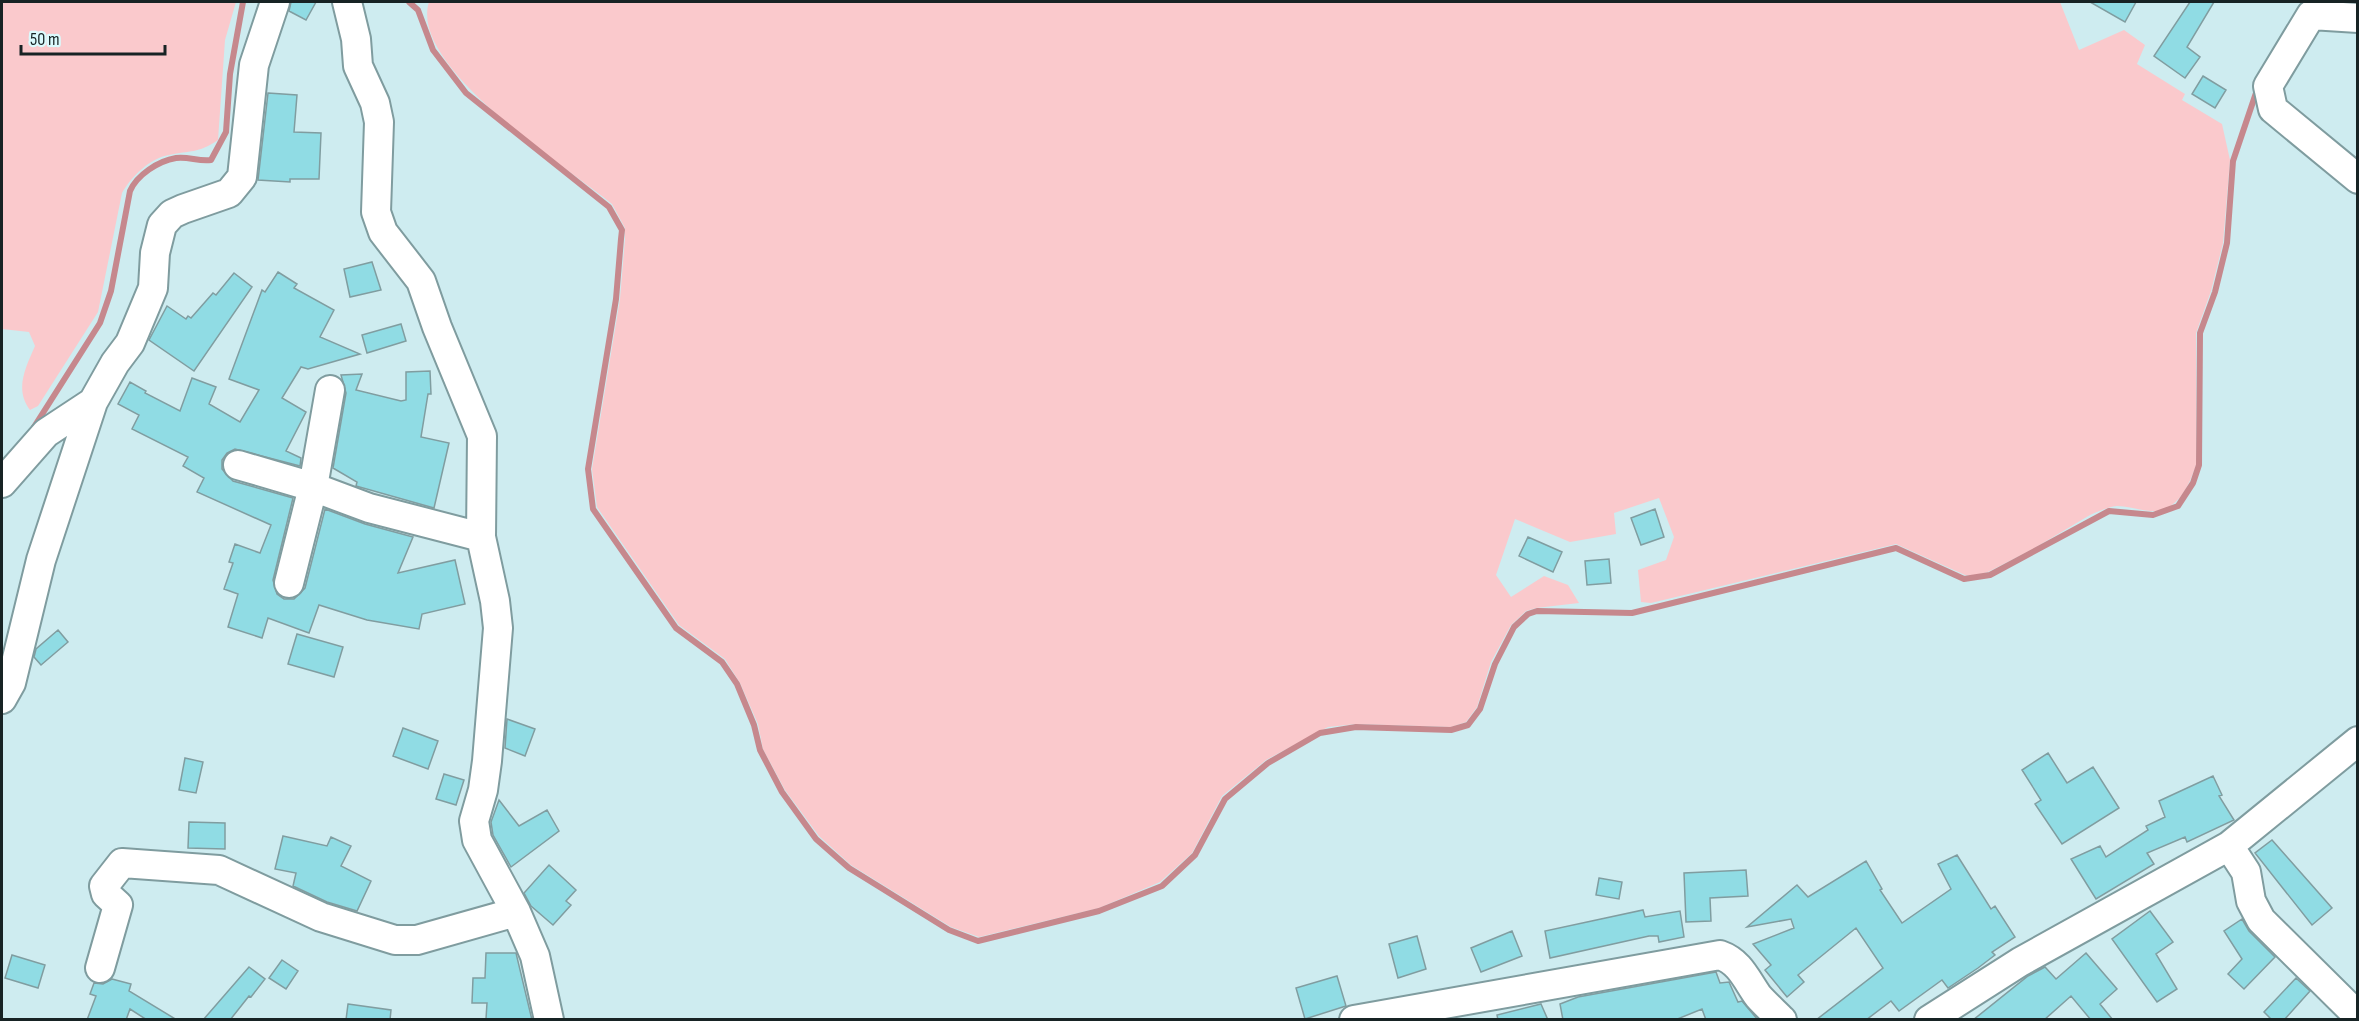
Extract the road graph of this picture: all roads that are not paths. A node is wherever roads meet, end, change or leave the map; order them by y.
1 (275, 2) edge
2 (347, 2) edge
3 (2358, 18) edge
4 (2358, 179) edge
5 (330, 390) dead end
6 (93, 402) junction
7 (238, 465) dead end
8 (2, 483) edge
9 (313, 487) junction
10 (481, 537) junction
11 (289, 583) dead end
12 (2, 699) edge
13 (2358, 741) edge
14 (2229, 846) junction
15 (516, 912) junction
16 (100, 968) dead end
17 (2358, 1016) edge
18 (549, 1020) edge
19 (1354, 1020) edge
20 (1782, 1020) edge
21 (1929, 1020) edge

1 - 6 street
2 - 10 street
3 - 4 street
5 - 9 street
6 - 8 street
6 - 12 street
7 - 9 street
9 - 10 street
9 - 11 street
10 - 15 street
13 - 14 street
14 - 17 street
14 - 21 street
15 - 16 street
15 - 18 street
19 - 20 street

